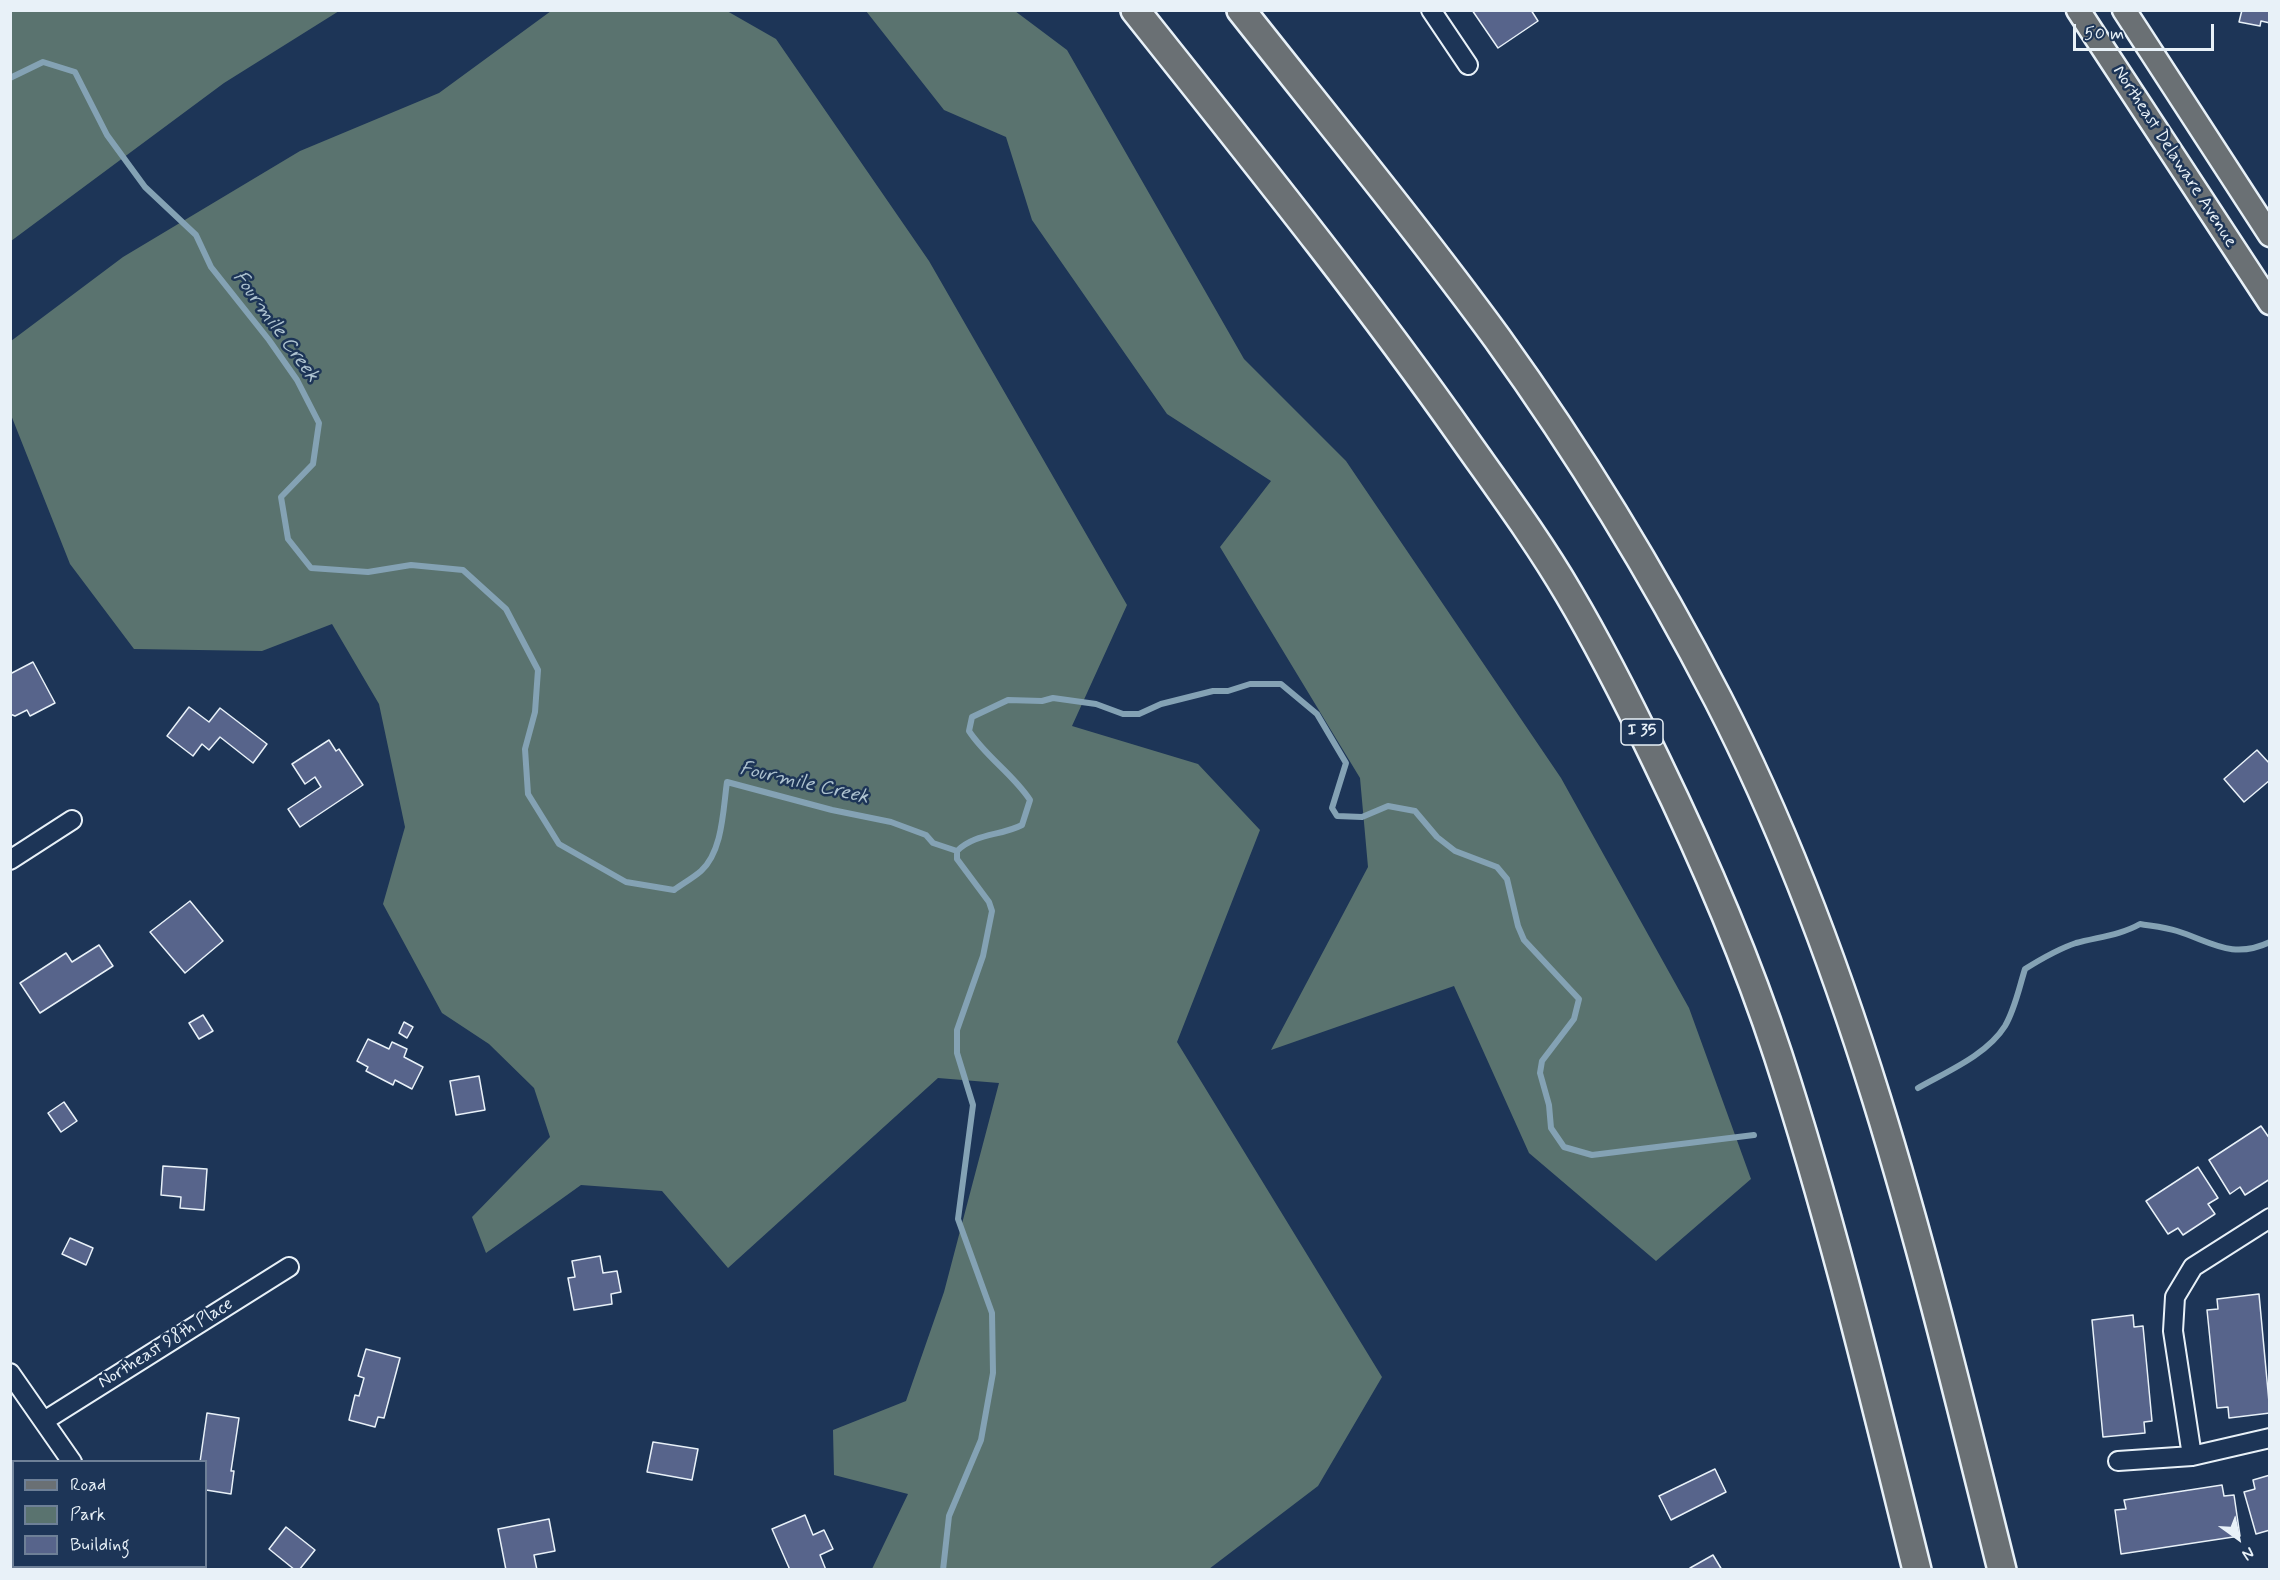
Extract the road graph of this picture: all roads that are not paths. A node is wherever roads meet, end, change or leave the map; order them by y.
1 (1135, 10) edge
2 (1241, 10) edge
3 (1431, 10) edge
4 (2078, 10) edge
5 (2124, 10) edge
6 (1468, 65) dead end
7 (2270, 235) edge
8 (2270, 303) edge
9 (72, 820) dead end
10 (10, 860) edge
11 (2270, 1218) edge
12 (289, 1267) dead end
13 (10, 1373) edge
14 (44, 1421) junction
15 (2270, 1438) edge
16 (2192, 1456) junction
17 (71, 1460) edge
18 (2118, 1461) dead end
19 (1917, 1569) edge
20 (2002, 1569) edge

1 - 19 highway, I 35
2 - 20 highway
3 - 6 street
4 - 8 main road, Northeast Delaware Avenue
5 - 7 main road, Northeast Delaware Avenue
9 - 10 street
11 - 16 street
12 - 14 street, Northeast 98th Place
13 - 14 street
14 - 17 street
15 - 16 street
16 - 18 street

